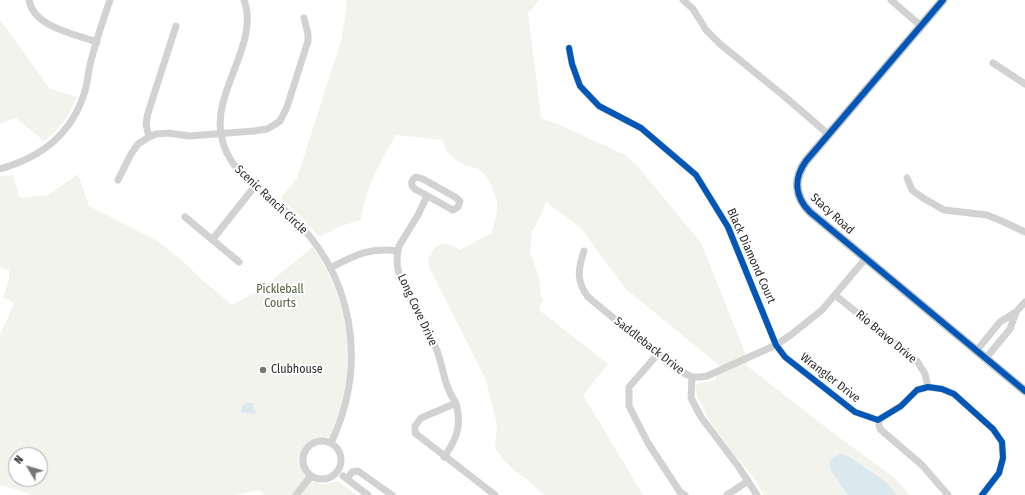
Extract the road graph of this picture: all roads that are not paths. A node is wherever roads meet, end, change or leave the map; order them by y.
1 (29, 0) edge
2 (110, 0) edge
3 (244, 0) edge
4 (683, 0) edge
5 (891, 0) edge
6 (943, 0) edge
7 (304, 18) dead end
8 (176, 26) dead end
9 (921, 26) junction
10 (97, 42) junction
11 (569, 48) dead end
12 (993, 63) dead end
13 (1025, 84) edge
14 (220, 133) junction
15 (828, 134) junction
16 (148, 137) junction
17 (0, 169) edge
18 (907, 178) dead end
19 (118, 180) dead end
20 (255, 186) junction
21 (427, 196) junction
22 (185, 217) dead end
23 (1025, 232) edge
24 (212, 240) junction
25 (398, 251) junction
26 (584, 251) dead end
27 (866, 258) junction
28 (239, 262) dead end
29 (330, 268) junction
30 (835, 295) junction
31 (1025, 302) edge
32 (1016, 312) junction
33 (776, 345) junction
34 (977, 350) junction
35 (657, 355) junction
36 (986, 358) junction
37 (692, 377) junction
38 (928, 387) junction
39 (1025, 391) edge
40 (456, 403) junction
41 (878, 420) junction
42 (332, 443) junction
43 (444, 457) junction
44 (338, 472) junction
45 (311, 476) junction
46 (347, 479) junction
47 (748, 481) junction
48 (296, 495) edge
49 (368, 495) edge
50 (392, 495) edge
51 (495, 495) edge
52 (685, 495) edge
53 (727, 495) edge
54 (757, 495) edge
55 (948, 495) edge
56 (982, 495) edge

1 - 10 street
2 - 10 street
3 - 14 street, Scenic Ranch Circle
4 - 15 street
5 - 9 street
6 - 9 main road, Stacy Road
7 - 14 street
8 - 16 street
9 - 15 main road, Stacy Road
10 - 17 street
11 - 33 street, Black Diamond Court
12 - 13 street
14 - 16 street
14 - 20 street, Scenic Ranch Circle
15 - 27 main road, Stacy Road
16 - 19 street
18 - 23 street
20 - 24 street
20 - 29 street, Scenic Ranch Circle
21 - 21 street
21 - 25 street, Long Cove Drive
22 - 24 street
24 - 28 street
25 - 29 street
25 - 40 street, Long Cove Drive
26 - 35 street, Saddleback Drive
27 - 30 street, Saddleback Drive
27 - 34 main road, Stacy Road
29 - 42 street, Scenic Ranch Circle
30 - 33 street, Saddleback Drive
30 - 38 street, Rio Bravo Drive
31 - 32 street
32 - 34 street
32 - 36 street
33 - 37 street, Saddleback Drive
33 - 41 street, Wrangler Drive
34 - 36 main road, Stacy Road
35 - 37 street, Saddleback Drive
35 - 52 street
36 - 39 main road, Stacy Road
37 - 47 street
38 - 41 street
38 - 56 street
40 - 43 street, Long Cove Drive
40 - 43 street
41 - 55 street
42 - 44 street
42 - 45 street
43 - 51 street
44 - 45 street
44 - 46 street
45 - 48 street
46 - 49 street
46 - 50 street
47 - 53 street
47 - 54 street

